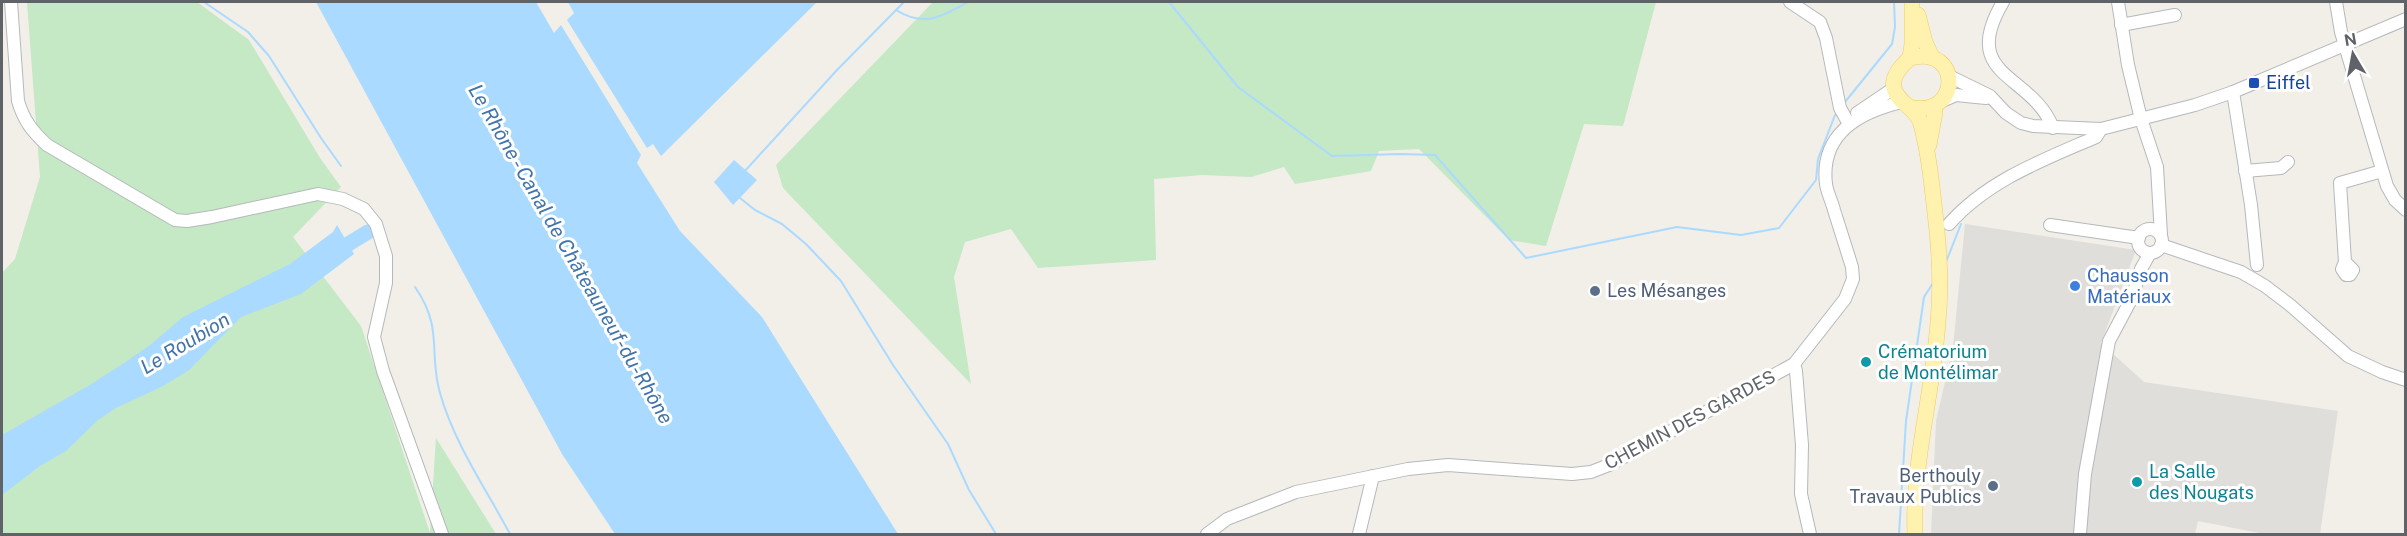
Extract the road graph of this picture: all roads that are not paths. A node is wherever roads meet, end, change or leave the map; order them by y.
1 (11, 2) edge
2 (1790, 2) edge
3 (1914, 2) edge
4 (2003, 2) edge
5 (2118, 2) edge
6 (2336, 2) edge
7 (2175, 15) dead end
8 (2406, 19) edge
9 (2121, 26) junction
10 (2345, 45) junction
11 (1931, 55) junction
12 (1910, 58) junction
13 (1949, 76) junction
14 (1893, 88) junction
15 (2233, 92) junction
16 (1995, 102) junction
17 (1937, 104) junction
18 (1905, 105) junction
19 (2141, 119) junction
20 (1851, 122) junction
21 (2053, 128) junction
22 (2101, 129) junction
23 (1928, 160) junction
24 (2288, 162) dead end
25 (2245, 171) junction
26 (2382, 171) junction
27 (2406, 210) edge
28 (1949, 224) dead end
29 (2050, 225) dead end
30 (2158, 237) junction
31 (2143, 246) junction
32 (2345, 262) dead end
33 (2257, 265) dead end
34 (1794, 364) junction
35 (2406, 380) edge
36 (1373, 476) junction
37 (442, 534) edge
38 (1207, 534) edge
39 (1359, 534) edge
40 (1810, 534) edge
41 (1915, 534) edge
42 (2080, 534) edge

1 - 37 street
2 - 20 street
3 - 11 main road
3 - 12 main road
4 - 21 street
5 - 9 street
6 - 10 street
7 - 9 street
8 - 10 street
9 - 19 street
10 - 15 street
10 - 26 street
11 - 12 main road
11 - 13 main road
12 - 14 main road
13 - 16 street
13 - 17 main road
14 - 18 main road
14 - 20 street
15 - 19 street
15 - 25 street
16 - 17 street
16 - 21 street
17 - 18 main road
17 - 23 main road
18 - 20 street
18 - 23 main road
19 - 22 street
19 - 30 street
20 - 34 street, CHEMIN DES GARDES
21 - 22 street
22 - 28 street
23 - 41 main road
24 - 25 street
25 - 33 street
26 - 27 street
26 - 32 street
29 - 31 street
30 - 31 street
30 - 31 street
30 - 35 street
31 - 42 street
34 - 36 street, CHEMIN DES GARDES
34 - 40 street
36 - 38 street, CHEMIN DES GARDES
36 - 39 street

